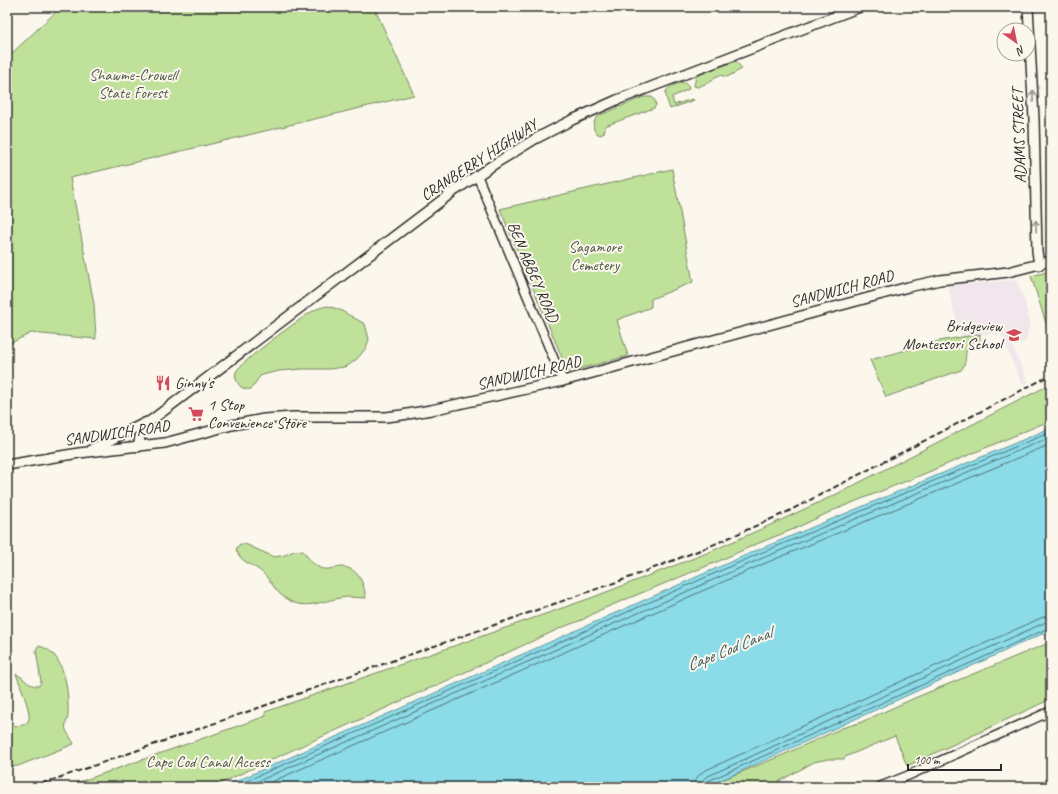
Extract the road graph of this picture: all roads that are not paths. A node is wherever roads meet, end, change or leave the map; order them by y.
1 (860, 7) edge
2 (1028, 7) edge
3 (477, 175) junction
4 (1051, 261) edge
5 (1040, 265) junction
6 (562, 381) junction
7 (157, 416) junction
8 (138, 447) junction
9 (79, 453) junction
10 (7, 465) edge
11 (1051, 711) edge
12 (879, 787) edge

1 - 3 main road, CRANBERRY HIGHWAY
5 -> 2 main road, ADAMS STREET
3 - 6 street, BEN ABBEY ROAD
3 - 7 main road, CRANBERRY HIGHWAY
4 - 5 main road, SANDWICH ROAD
5 - 6 main road, SANDWICH ROAD
6 - 8 main road, SANDWICH ROAD
7 - 8 main road, CRANBERRY HIGHWAY
7 - 9 main road, CRANBERRY HIGHWAY
8 - 9 main road, SANDWICH ROAD
9 - 10 main road, SANDWICH ROAD
11 - 12 street

